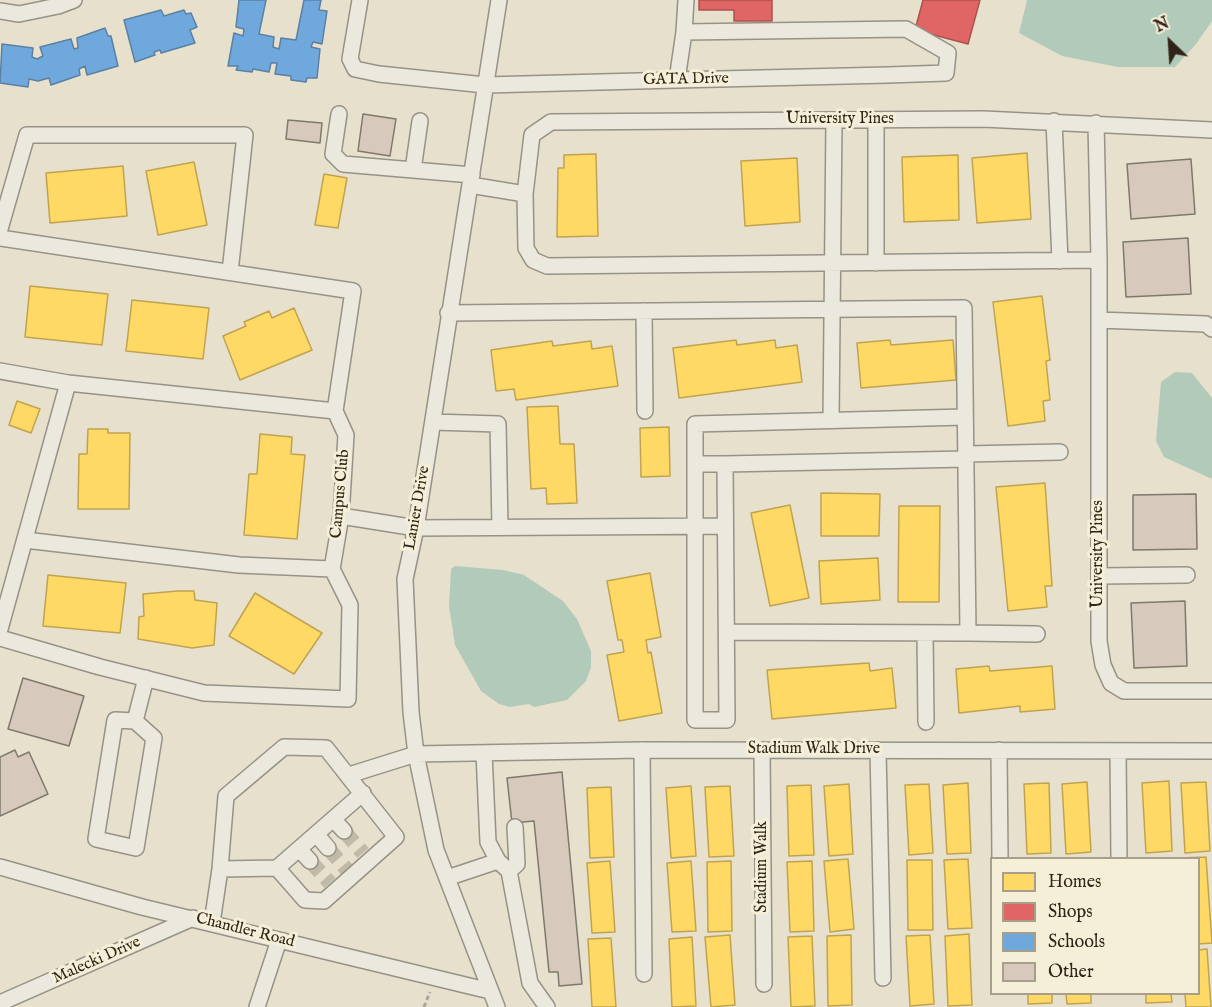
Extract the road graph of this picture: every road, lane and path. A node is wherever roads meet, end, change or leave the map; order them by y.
1 (74, 0) edge
2 (360, 0) edge
3 (499, 0) edge
4 (686, 0) edge
5 (3, 8) edge
6 (684, 32) junction
7 (677, 80) junction
8 (485, 85) junction
9 (339, 114) dead end
10 (834, 120) junction
11 (876, 120) junction
12 (420, 121) dead end
13 (1054, 121) junction
14 (1096, 123) junction
15 (1212, 130) edge
16 (413, 170) junction
17 (471, 180) junction
18 (525, 194) junction
19 (0, 229) edge
20 (0, 238) edge
21 (1099, 260) junction
22 (1060, 261) junction
23 (834, 263) junction
24 (876, 263) junction
25 (230, 273) junction
26 (833, 309) junction
27 (644, 311) junction
28 (448, 313) junction
29 (1099, 320) junction
30 (1212, 329) edge
31 (0, 371) edge
32 (68, 383) junction
33 (335, 411) junction
34 (645, 411) dead end
35 (966, 417) junction
36 (831, 420) junction
37 (433, 422) junction
38 (1060, 452) dead end
39 (966, 457) junction
40 (695, 464) junction
41 (725, 464) junction
42 (341, 516) junction
43 (695, 526) junction
44 (725, 526) junction
45 (416, 528) junction
46 (500, 528) junction
47 (25, 540) junction
48 (332, 569) junction
49 (1187, 575) dead end
50 (1099, 576) junction
51 (0, 629) edge
52 (727, 632) junction
53 (925, 633) junction
54 (968, 633) junction
55 (1037, 634) dead end
56 (0, 638) edge
57 (146, 678) junction
58 (1212, 691) edge
59 (135, 721) junction
60 (926, 722) dead end
61 (642, 750) junction
62 (762, 750) junction
63 (878, 750) junction
64 (999, 750) junction
65 (1118, 751) junction
66 (1212, 751) edge
67 (484, 753) junction
68 (416, 754) junction
69 (349, 775) junction
70 (363, 793) junction
71 (333, 819) junction
72 (515, 827) dead end
73 (344, 831) tunnel mouth
74 (316, 834) junction
75 (328, 848) tunnel mouth
76 (299, 849) junction
77 (1000, 857) edge
78 (1119, 857) edge
79 (310, 861) tunnel mouth
80 (504, 866) junction
81 (0, 867) edge
82 (277, 868) junction
83 (220, 869) junction
84 (447, 878) junction
85 (193, 918) junction
86 (212, 923) junction
87 (279, 940) junction
88 (644, 974) dead end
89 (883, 978) dead end
90 (764, 984) dead end
91 (490, 991) junction
92 (0, 1003) edge
93 (257, 1007) edge
94 (497, 1007) edge
95 (547, 1007) edge

1 - 5 street
2 - 8 street, GATA Drive
3 - 8 street, Lanier Drive
4 - 6 street
6 - 7 street
6 - 7 street, GATA Drive
7 - 8 street, GATA Drive
8 - 17 street, Lanier Drive
9 - 16 street
10 - 11 street, University Pines
10 - 18 street, University Pines
10 - 23 street
11 - 13 street, University Pines
11 - 24 street
12 - 16 street
13 - 14 street, University Pines
13 - 22 street
14 - 15 street, University Pines
14 - 21 street
16 - 17 street
17 - 18 street
17 - 28 street, Lanier Drive
18 - 23 street, University Pines
19 - 25 street
20 - 25 street, Campus Club
21 - 22 street, University Pines
21 - 29 street, University Pines
22 - 24 street, University Pines
23 - 24 street, University Pines
23 - 26 street
25 - 33 street, Campus Club
26 - 27 street
26 - 35 street
26 - 36 street
27 - 28 street
27 - 34 street
28 - 37 street, Lanier Drive
29 - 30 street
29 - 50 street, University Pines
31 - 32 street
32 - 33 street
32 - 47 street
33 - 42 street, Campus Club
35 - 36 street
35 - 39 street
36 - 40 street
37 - 45 street, Lanier Drive
37 - 46 street
38 - 39 street
39 - 41 street
39 - 54 street
40 - 41 street
40 - 43 street
41 - 44 street
42 - 45 street
42 - 48 street, Campus Club
43 - 44 street
43 - 46 street
43 - 52 street
44 - 52 street
45 - 46 street
45 - 68 street, Lanier Drive
47 - 48 street
47 - 51 street
48 - 57 street
49 - 50 street
50 - 58 street, University Pines
52 - 53 street
53 - 54 street
53 - 60 street
54 - 55 street
56 - 57 street
57 - 59 street
59 - 59 street
61 - 62 street, Stadium Walk Drive
61 - 67 street, Stadium Walk Drive
61 - 88 street
62 - 63 street, Stadium Walk Drive
62 - 90 street, Stadium Walk
63 - 64 street, Stadium Walk Drive
63 - 89 street
64 - 65 street, Stadium Walk Drive
64 - 77 street
65 - 66 street, Stadium Walk Drive
65 - 78 street
67 - 68 street, Stadium Walk Drive
67 - 80 street
68 - 69 street, Stadium Walk Drive
68 - 84 street, Lanier Drive
69 - 70 street
69 - 83 street
70 - 71 street
70 - 82 street
71 - 73 street
71 - 74 street
72 - 80 street
74 - 75 street
74 - 76 street
76 - 79 street
76 - 82 street
80 - 84 street
80 - 95 street
81 - 85 street, Chandler Road
82 - 83 street
83 - 86 street
84 - 91 street, Lanier Drive
85 - 86 street, Chandler Road
85 - 92 street, Malecki Drive
86 - 87 street, Chandler Road
87 - 91 street, Chandler Road
87 - 93 street
91 - 94 street, Lanier Drive

